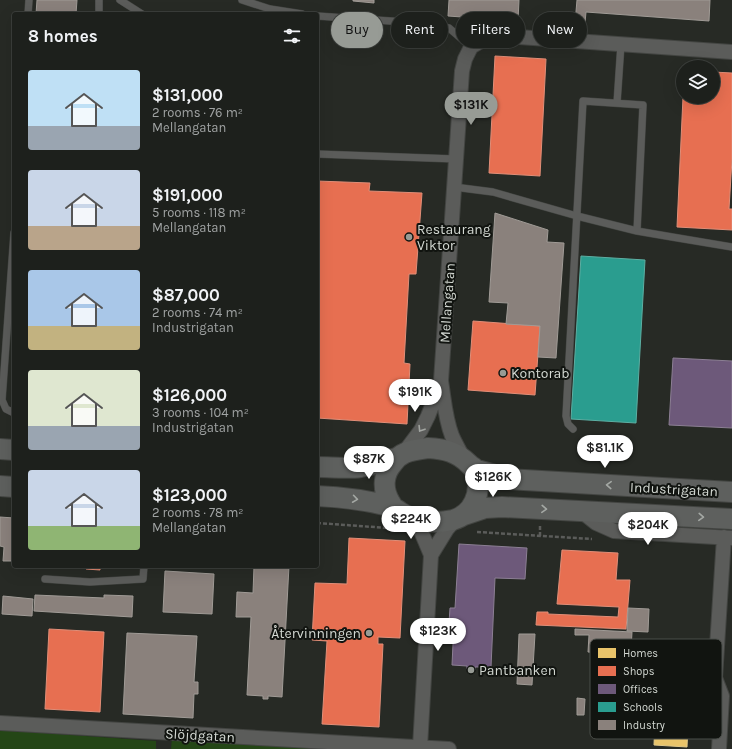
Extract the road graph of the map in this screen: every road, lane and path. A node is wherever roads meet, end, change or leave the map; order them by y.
1 (29, 0) edge
2 (99, 0) edge
3 (120, 0) edge
4 (242, 0) edge
5 (28, 12) edge
6 (99, 12) edge
7 (139, 12) edge
8 (289, 12) edge
9 (319, 16) edge
10 (456, 34) edge
11 (525, 37) edge
12 (621, 44) junction
13 (470, 48) edge
14 (732, 52) edge
15 (617, 103) junction
16 (319, 154) edge
17 (456, 159) junction
18 (454, 187) junction
19 (577, 216) junction
20 (637, 231) junction
21 (732, 247) edge
22 (12, 261) edge
23 (441, 381) junction
24 (12, 412) edge
25 (573, 429) dead end
26 (0, 449) edge
27 (12, 450) edge
28 (400, 456) junction
29 (469, 463) junction
30 (319, 467) edge
31 (0, 486) edge
32 (12, 487) edge
33 (732, 492) edge
34 (319, 496) edge
35 (581, 510) junction
36 (400, 511) junction
37 (460, 517) junction
38 (732, 519) edge
39 (728, 538) edge
40 (430, 555) junction
41 (144, 568) edge
42 (44, 579) dead end
43 (719, 639) edge
44 (0, 723) edge
45 (720, 739) edge
46 (420, 747) junction
47 (449, 749) edge
48 (719, 749) edge

1 - 5 lane
2 - 6 lane
3 - 7 lane
4 - 8 lane
9 - 10 lane
11 - 12 street
12 - 14 street
12 - 15 lane
13 - 17 street, Mellangatan
15 - 19 lane
15 - 20 lane
16 - 17 lane
17 - 18 street, Mellangatan
18 - 19 lane
18 - 23 street, Mellangatan
19 - 20 lane
19 - 25 lane
20 - 21 lane
22 - 24 lane
23 -> 28 street, Mellangatan
23 - 29 street, Mellangatan
26 - 27 main road
28 - 29 main road
28 - 30 main road
28 - 36 main road
33 -> 29 main road, Industrigatan
29 - 37 main road
31 - 32 main road
34 -> 36 main road
37 -> 35 main road, Industrigatan
35 -> 38 main road, Industrigatan
35 - 39 street
36 - 37 main road
36 - 40 street
37 - 40 street
39 - 43 street
40 - 46 street
41 - 42 lane
44 - 46 street, Slöjdgatan
45 - 48 street
46 - 47 street, Slöjdgatan

